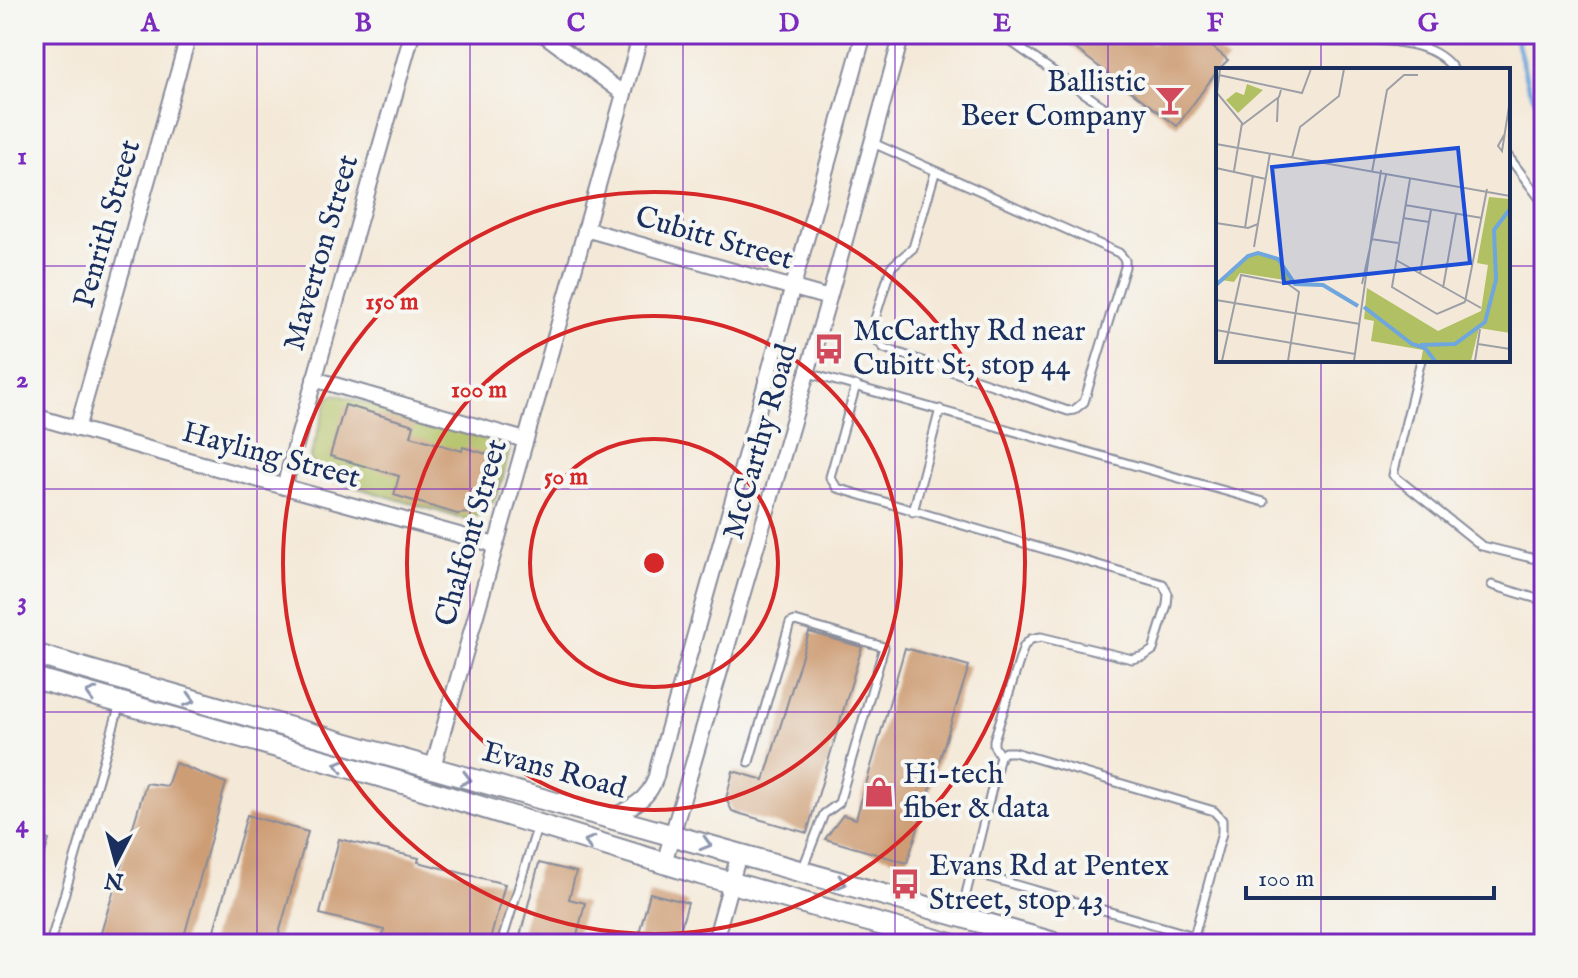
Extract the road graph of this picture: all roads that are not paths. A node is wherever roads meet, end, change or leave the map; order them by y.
1 (189, 34) edge
2 (412, 34) edge
3 (543, 34) edge
4 (641, 34) edge
5 (864, 34) edge
6 (902, 34) edge
7 (1000, 34) edge
8 (1333, 34) edge
9 (1453, 68) edge
10 (624, 94) junction
11 (1104, 107) dead end
12 (873, 143) junction
13 (1510, 159) edge
14 (935, 173) junction
15 (1544, 204) edge
16 (585, 229) junction
17 (792, 288) junction
18 (829, 298) junction
19 (1421, 362) edge
20 (808, 373) junction
21 (314, 379) junction
22 (856, 385) junction
23 (940, 409) junction
24 (34, 416) edge
25 (77, 429) junction
26 (525, 440) junction
27 (284, 487) junction
28 (1264, 502) dead end
29 (913, 512) junction
30 (495, 545) junction
31 (1544, 561) edge
32 (1492, 585) dead end
33 (1544, 601) edge
34 (34, 654) edge
35 (34, 678) edge
36 (120, 702) junction
37 (1000, 756) junction
38 (749, 762) dead end
39 (432, 770) junction
40 (611, 817) junction
41 (537, 826) junction
42 (672, 834) junction
43 (739, 854) junction
44 (664, 863) junction
45 (802, 871) junction
46 (971, 872) junction
47 (731, 883) junction
48 (961, 916) junction
49 (1193, 940) edge
50 (50, 944) edge
51 (501, 944) edge
52 (714, 944) edge
53 (951, 944) edge
54 (1058, 944) edge

1 - 25 street, Penrith Street
2 - 21 street, Maverton Street
3 - 10 street
4 - 10 street, Chalfont Street
5 - 17 street, McCarthy Road
6 - 12 street, McCarthy Road
7 - 11 lane
8 - 9 lane
10 - 16 street, Chalfont Street
12 - 14 lane
12 - 18 street, McCarthy Road
13 - 15 lane
14 - 14 lane
16 - 17 street, Cubitt Street
16 - 26 street, Chalfont Street
17 - 18 street, Cubitt Street
17 - 40 street, McCarthy Road
18 - 20 street, McCarthy Road
19 - 31 lane
20 - 22 lane
20 - 42 street, McCarthy Road
21 - 26 street
21 - 27 street, Maverton Street
22 - 23 lane
22 - 29 lane
23 - 28 lane
23 - 29 lane
24 - 25 street, Hayling Street
25 - 27 street, Hayling Street
26 - 30 street, Chalfont Street
27 - 30 street, Hayling Street
29 - 37 lane
30 - 39 street, Chalfont Street
32 - 33 lane
34 -> 39 main road, Evans Road
36 -> 35 main road, Evans Road
41 -> 36 main road, Evans Road
36 - 50 lane
37 - 46 lane
37 - 49 lane
38 - 45 lane
39 -> 40 main road, Evans Road
40 - 42 main road, Evans Road
44 -> 41 main road, Evans Road
41 - 51 lane
42 -> 43 main road, Evans Road
42 - 44 street, McCarthy Road
43 - 45 main road, Evans Road
43 - 47 street
44 - 47 main road, Evans Road
45 -> 48 main road, Evans Road
46 - 48 lane
46 - 49 lane
47 - 52 street
47 - 53 main road, Evans Road
48 - 54 main road, Evans Road

